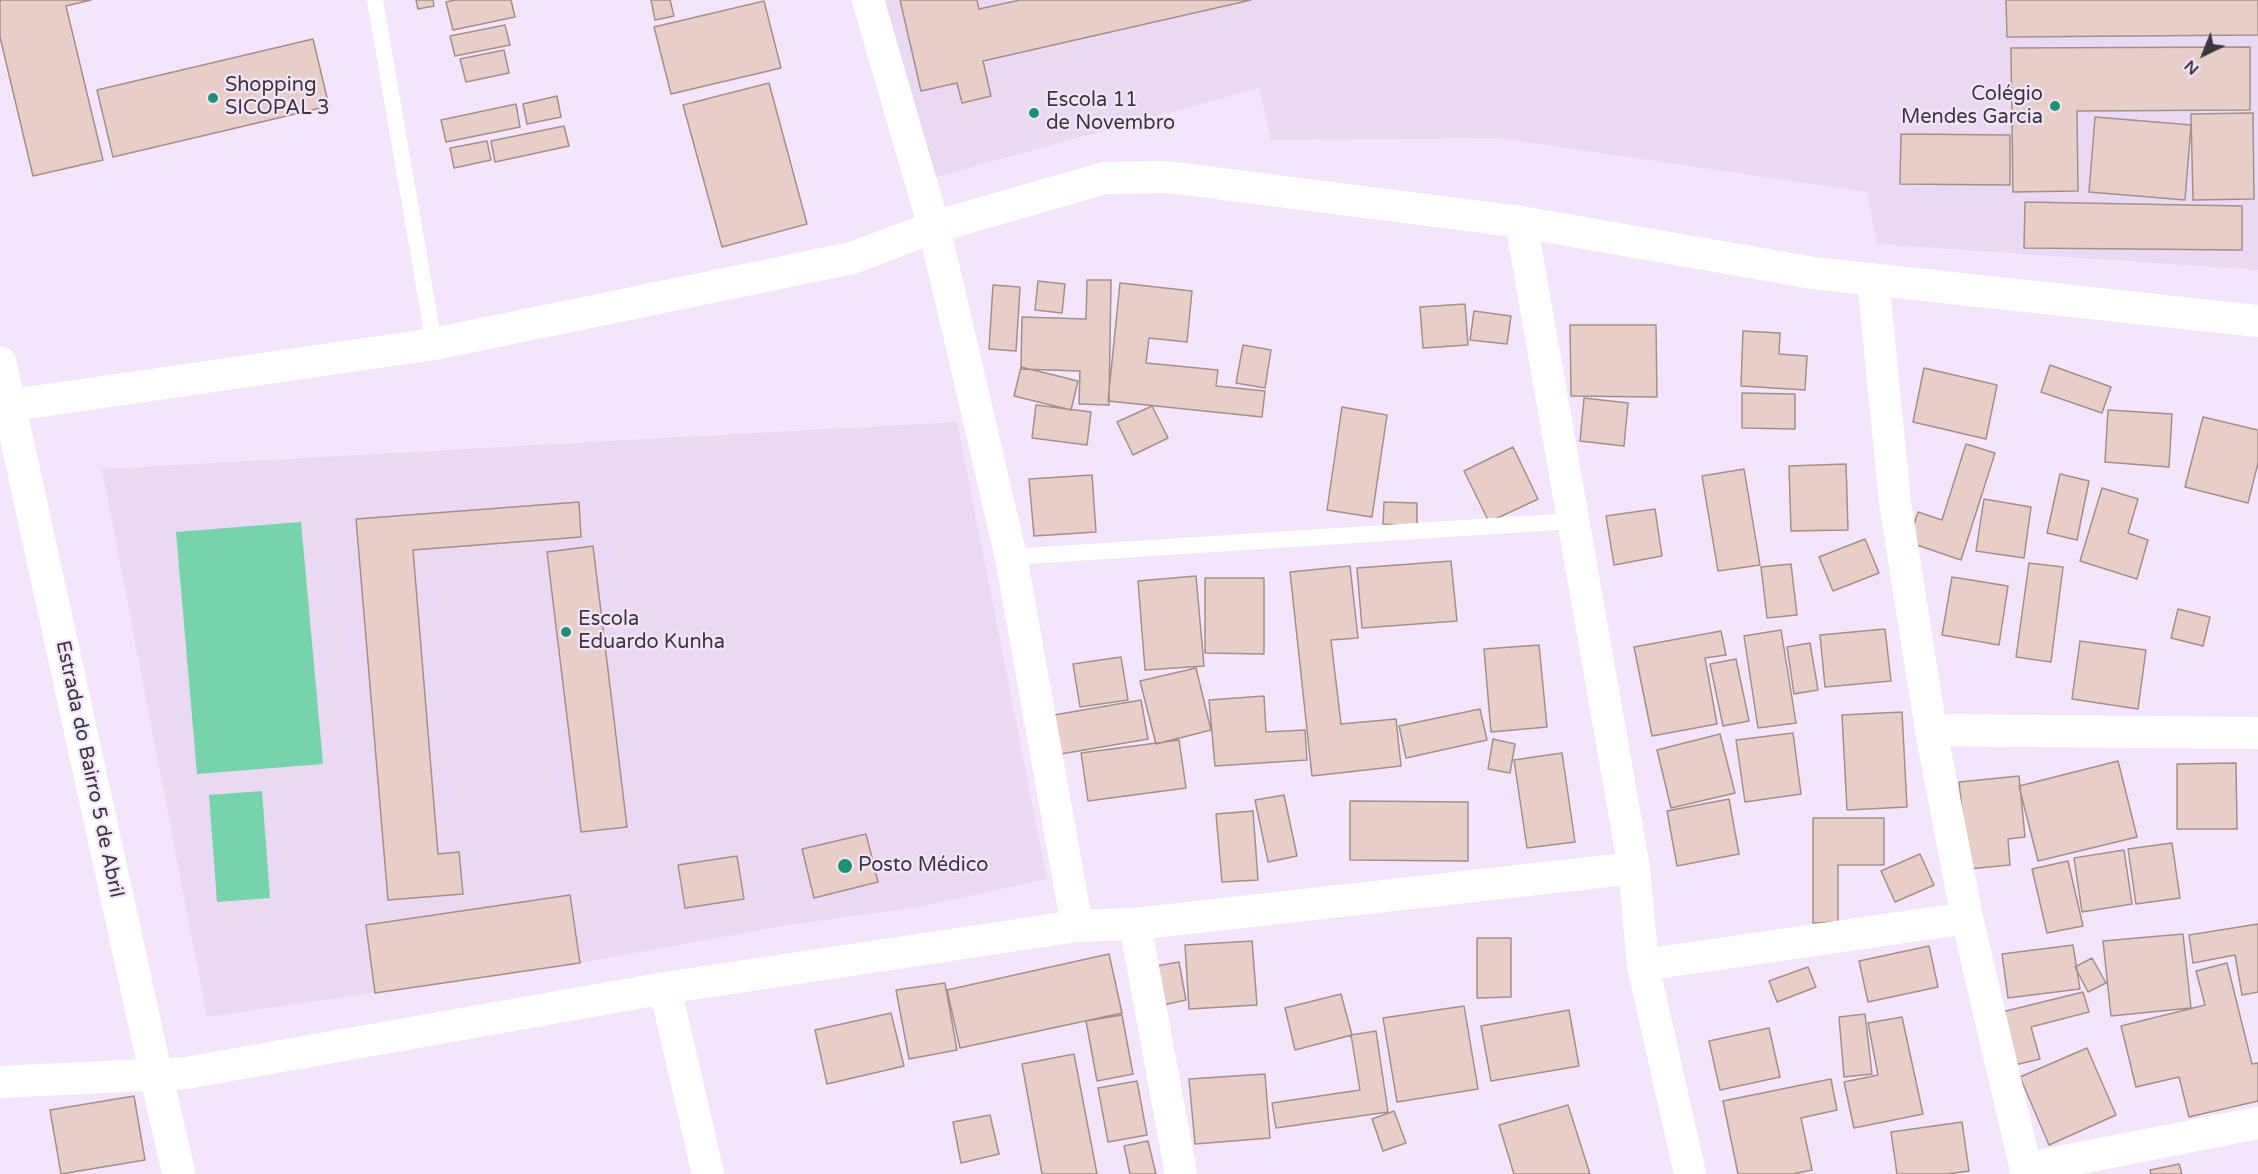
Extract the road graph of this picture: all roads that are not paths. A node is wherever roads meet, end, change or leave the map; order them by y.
1 (375, 0) edge
2 (868, 0) edge
3 (1521, 222) junction
4 (934, 227) junction
5 (1873, 279) junction
6 (2258, 321) edge
7 (434, 344) junction
8 (0, 363) edge
9 (5, 406) edge
10 (1573, 521) junction
11 (1011, 557) junction
12 (1931, 730) junction
13 (2258, 733) edge
14 (1634, 868) junction
15 (1967, 918) junction
16 (1135, 924) junction
17 (1077, 926) junction
18 (1643, 965) junction
19 (665, 988) junction
20 (156, 1075) junction
21 (0, 1082) edge
22 (2258, 1123) edge
23 (2026, 1171) edge
24 (179, 1174) edge
25 (708, 1174) edge
26 (1181, 1174) edge
27 (1689, 1174) edge

1 - 7 lane
2 - 4 street
3 - 4 street
3 - 5 street
3 - 10 street
4 - 7 street
4 - 11 street
5 - 6 street
5 - 12 street
7 - 9 street
8 - 9 street, Estrada do Bairro 5 de Abril
9 - 20 street, Estrada do Bairro 5 de Abril
10 - 11 lane
10 - 14 street
11 - 17 street
12 - 13 street
12 - 15 street
14 - 16 street
14 - 18 street
15 - 18 street
15 - 23 street
16 - 17 street
16 - 26 street
17 - 19 street
18 - 27 street
19 - 20 street
19 - 25 street
20 - 21 street
20 - 24 street, Estrada do Bairro 5 de Abril
22 - 23 street

